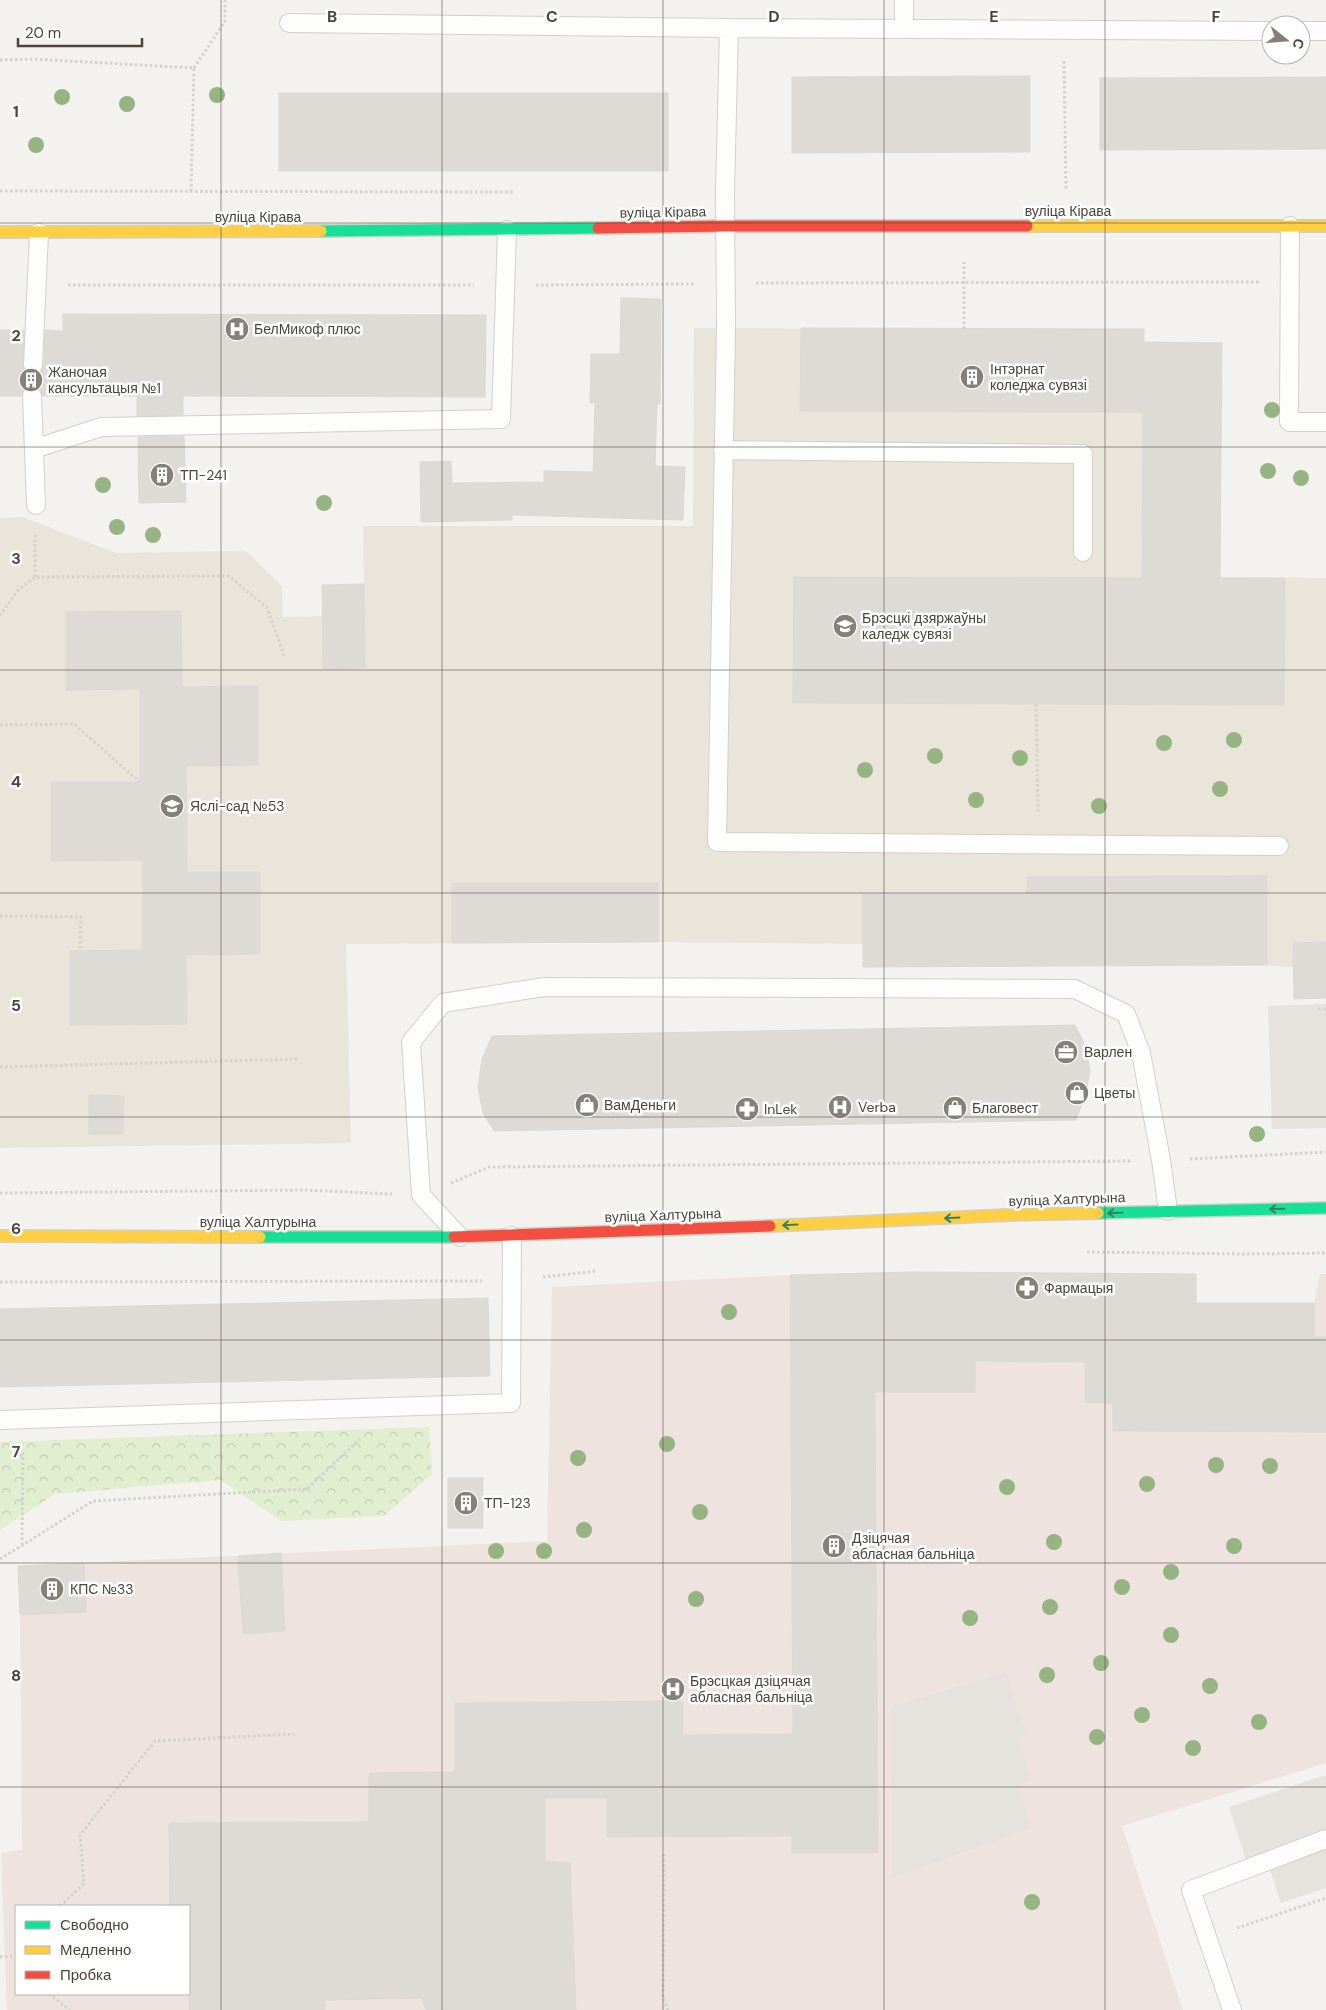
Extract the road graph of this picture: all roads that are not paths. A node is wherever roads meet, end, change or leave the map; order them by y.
1 (904, 0) edge
2 (290, 23) dead end
3 (729, 28) junction
4 (904, 29) junction
5 (1261, 31) edge
6 (1311, 31) edge
7 (1326, 31) edge
8 (725, 226) junction
9 (1290, 226) junction
10 (1326, 226) edge
11 (507, 230) junction
12 (0, 232) edge
13 (39, 233) junction
14 (33, 365) dead end
15 (32, 396) dead end
16 (1326, 422) edge
17 (34, 449) junction
18 (724, 450) junction
19 (36, 506) road end
20 (1083, 552) dead end
21 (1279, 846) dead end
22 (1326, 1208) edge
23 (1168, 1211) junction
24 (0, 1236) edge
25 (512, 1236) junction
26 (460, 1237) junction
27 (0, 1420) edge
28 (1326, 1839) edge
29 (1232, 2010) edge

1 - 4 lane
2 - 3 lane
3 - 4 lane
3 - 8 lane
4 - 5 lane
6 - 7 lane
8 - 9 street, вуліца Кірава
8 - 11 street, вуліца Кірава
8 - 18 lane
9 - 10 street, вуліца Кірава
9 - 16 lane
11 - 13 street, вуліца Кірава
11 - 17 lane
12 - 13 street, вуліца Кірава
13 - 14 lane
15 - 17 lane
17 - 19 lane
18 - 20 lane
18 - 21 lane
22 -> 23 street, вуліца Халтурына
23 -> 25 street, вуліца Халтурына
23 - 26 lane
24 - 26 street, вуліца Халтурына
25 - 26 street, вуліца Халтурына
25 - 27 lane
28 - 29 lane

